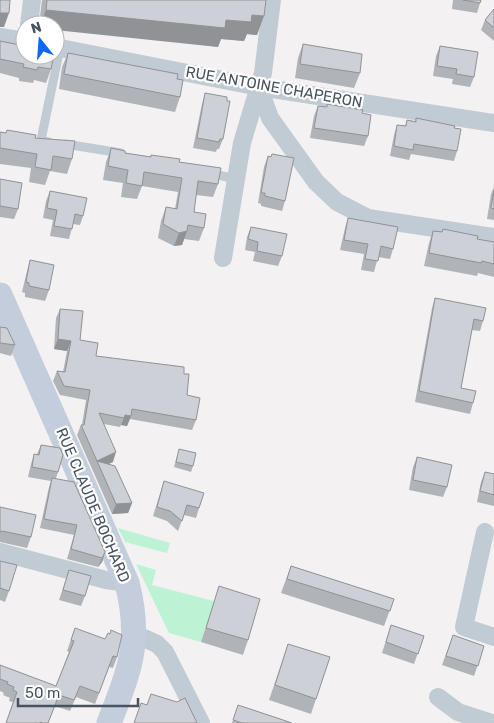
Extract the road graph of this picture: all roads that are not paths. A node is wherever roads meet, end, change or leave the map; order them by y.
1 (32, 0) edge
2 (272, 0) edge
3 (30, 15) edge
4 (0, 37) edge
5 (15, 39) edge
6 (65, 50) edge
7 (54, 65) edge
8 (259, 87) junction
9 (494, 123) edge
10 (126, 154) edge
11 (198, 171) edge
12 (236, 179) junction
13 (494, 237) edge
14 (223, 258) dead end
15 (0, 295) edge
16 (485, 532) dead end
17 (0, 552) edge
18 (127, 582) junction
19 (135, 634) junction
20 (494, 636) edge
21 (438, 698) dead end
22 (109, 723) edge
23 (201, 723) edge
24 (492, 723) edge

1 - 3 street
2 - 8 street
4 - 5 street
6 - 8 street, RUE ANTOINE CHAPERON
7 - 10 lane
8 - 9 street, RUE ANTOINE CHAPERON
8 - 12 street
8 - 13 street
11 - 12 lane
12 - 14 street
15 - 18 main road, RUE CLAUDE BOCHARD
16 - 20 street
17 - 18 street
18 - 19 main road, RUE CLAUDE BOCHARD
19 - 22 main road, RUE CLAUDE BOCHARD
19 - 23 street
21 - 24 street

